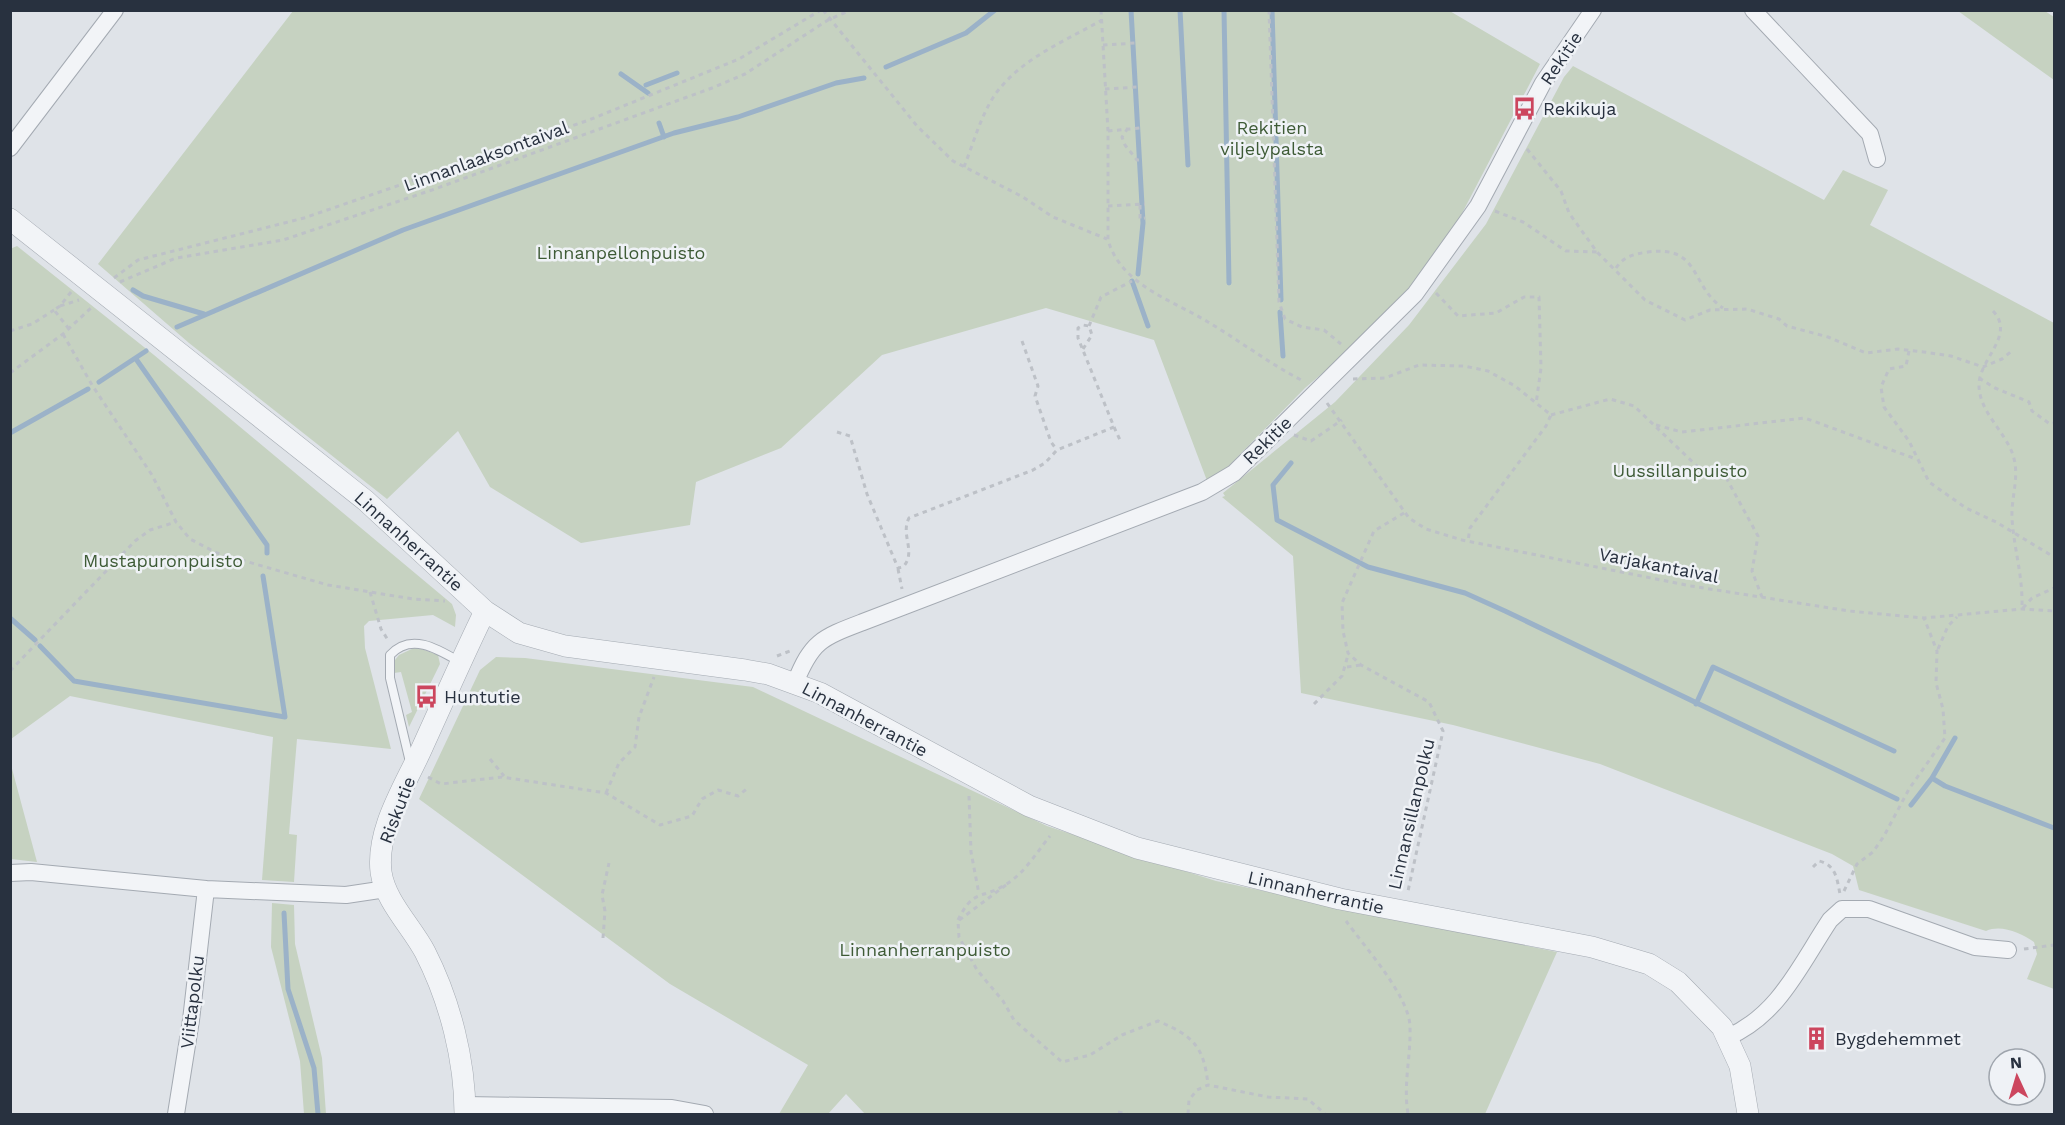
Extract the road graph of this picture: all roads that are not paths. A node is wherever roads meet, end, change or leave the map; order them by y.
1 (115, 10) edge
2 (1593, 10) edge
3 (1753, 10) edge
4 (10, 148) edge
5 (1877, 159) dead end
6 (10, 219) edge
7 (485, 611) junction
8 (461, 662) junction
9 (795, 683) junction
10 (419, 774) junction
11 (10, 873) edge
12 (206, 889) junction
13 (386, 889) junction
14 (2008, 950) road end
15 (1728, 1037) junction
16 (465, 1110) edge
17 (176, 1114) edge
18 (705, 1114) edge
19 (1748, 1114) edge

1 - 4 street
2 - 9 street, Rekitie
3 - 5 street
6 - 7 street, Linnanherrantie
7 - 8 street, Riskutie
7 - 9 street, Linnanherrantie
8 - 10 street, Riskutie
8 - 10 lane
9 - 15 street, Linnanherrantie
10 - 13 street, Riskutie
11 - 12 street
12 - 13 street
12 - 17 street, Viittapolku
13 - 16 street, Riskutie
14 - 15 street
15 - 19 street, Linnanherrantie
16 - 18 street

